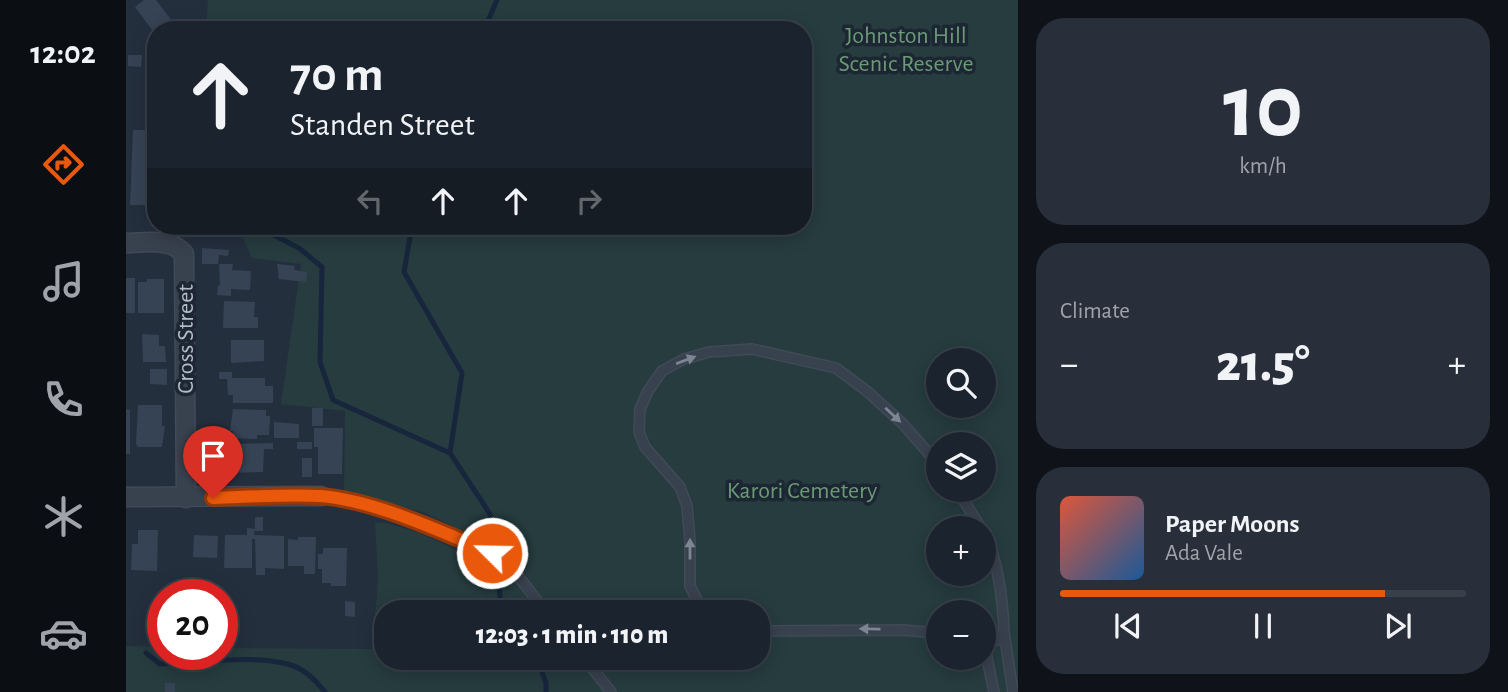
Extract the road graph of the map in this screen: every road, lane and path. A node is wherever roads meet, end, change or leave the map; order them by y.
1 (126, 243) edge
2 (926, 450) edge
3 (321, 496) joint
4 (126, 497) edge
5 (186, 498) junction
6 (996, 573) edge
7 (537, 600) edge
8 (697, 600) edge
9 (770, 631) edge
10 (926, 632) edge
11 (1004, 632) junction
12 (996, 640) edge
13 (594, 670) edge
14 (990, 670) edge
15 (611, 692) edge
16 (994, 692) edge
17 (1013, 692) edge

1 - 5 street, Cross Street
8 -> 2 lane
3 - 5 street
3 - 7 lane
4 - 5 street
6 - 11 lane
10 -> 9 lane
11 - 12 lane
11 - 17 lane
13 - 15 lane
14 - 16 lane

